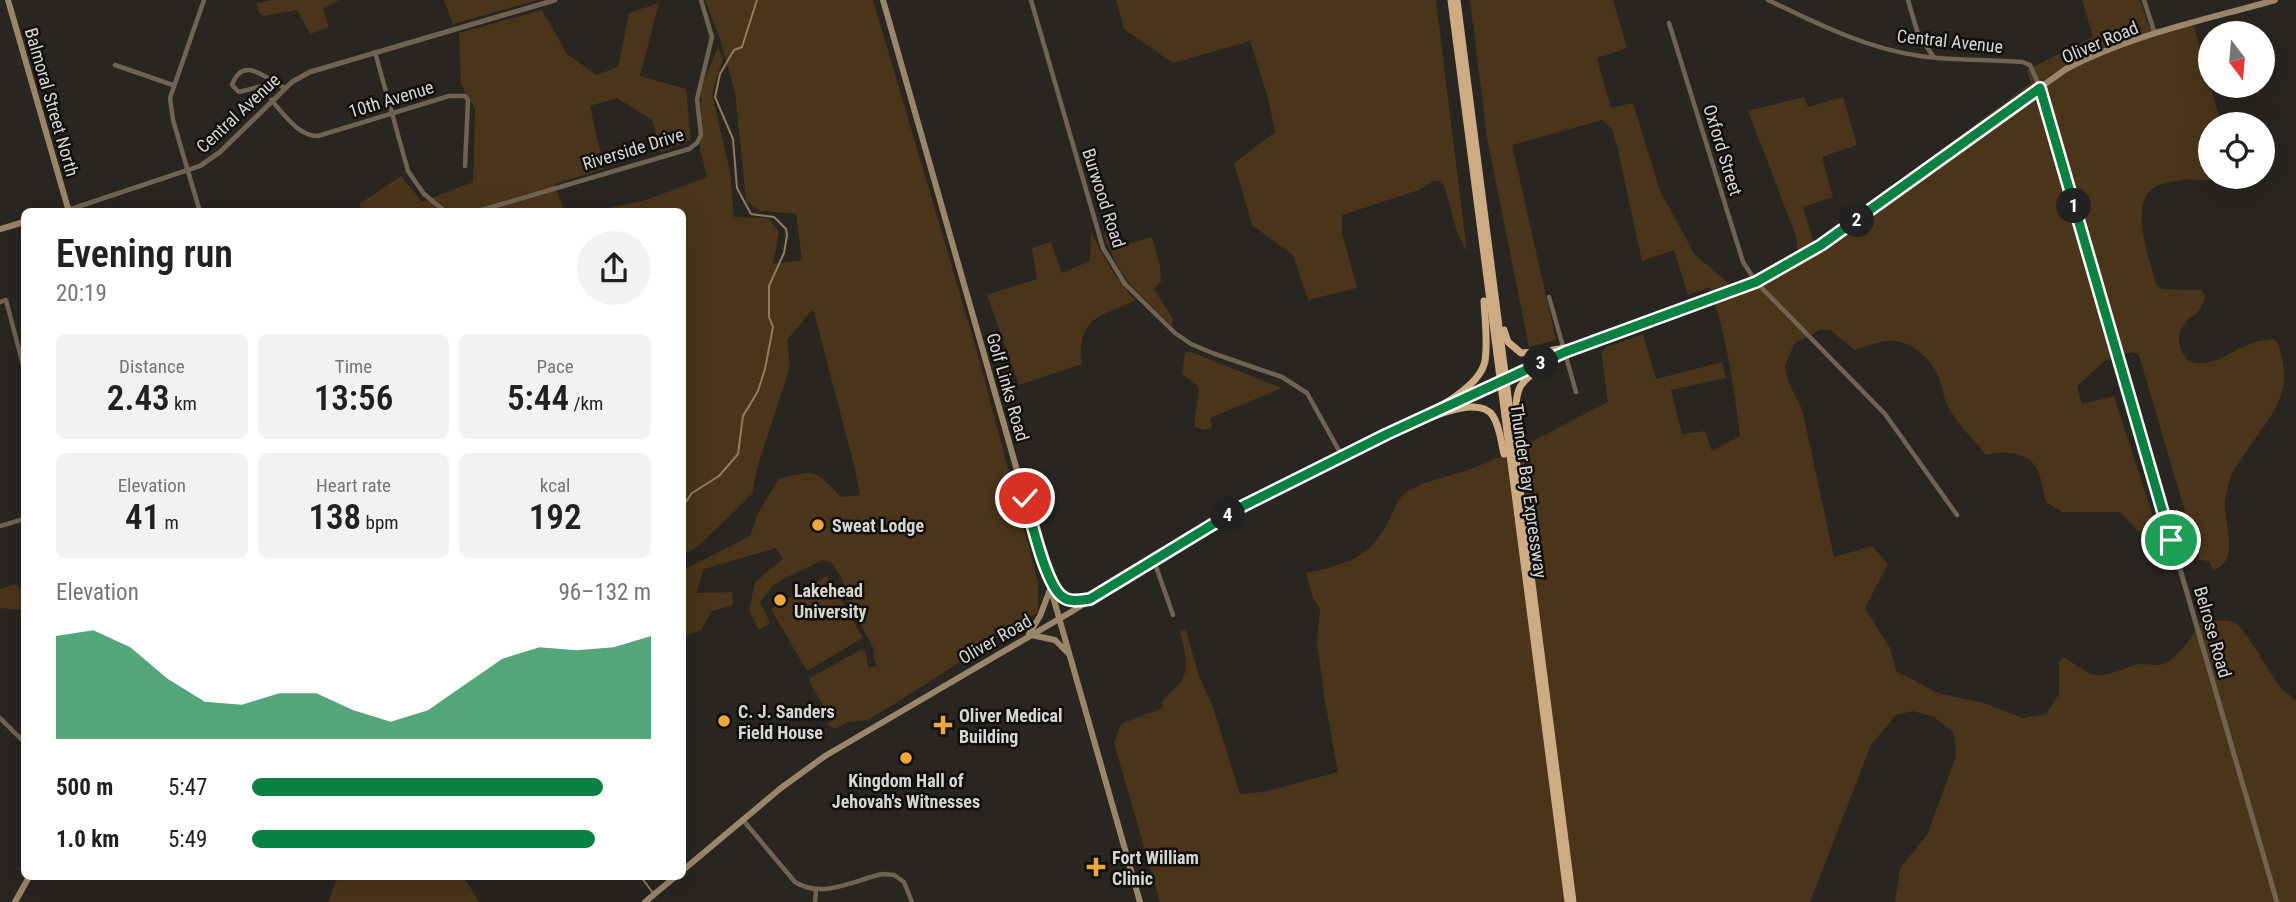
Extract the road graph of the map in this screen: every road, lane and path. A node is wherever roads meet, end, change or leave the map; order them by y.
1 (8, 0) edge
2 (204, 0) edge
3 (555, 0) edge
4 (701, 0) edge
5 (883, 0) edge
6 (1031, 0) edge
7 (1451, 0) edge
8 (1457, 0) edge
9 (1768, 0) edge
10 (1908, 0) edge
11 (2144, 0) edge
12 (2275, 0) edge
13 (531, 3) edge
14 (1669, 23) dead end
15 (2155, 34) junction
16 (375, 52) junction
17 (1934, 57) junction
18 (115, 65) dead end
19 (274, 83) junction
20 (173, 85) junction
21 (285, 88) junction
22 (2040, 88) junction
23 (271, 100) junction
24 (391, 112) junction
25 (466, 166) dead end
26 (188, 171) junction
27 (68, 208) edge
28 (78, 208) edge
29 (199, 208) edge
30 (441, 208) edge
31 (489, 208) edge
32 (21, 223) edge
33 (0, 229) edge
34 (1492, 262) junction
35 (1484, 268) junction
36 (1756, 282) junction
37 (1549, 298) dead end
38 (0, 302) edge
39 (1587, 344) joint
40 (1565, 352) junction
41 (21, 358) edge
42 (1503, 380) junction
43 (1576, 392) dead end
44 (1387, 434) junction
45 (1342, 456) junction
46 (1521, 482) junction
47 (1513, 488) junction
48 (1957, 515) dead end
49 (21, 520) edge
50 (0, 526) edge
51 (1154, 560) junction
52 (1051, 585) junction
53 (1090, 599) junction
54 (1173, 615) dead end
55 (1060, 618) junction
56 (1029, 636) junction
57 (1072, 657) junction
58 (0, 718) edge
59 (21, 739) edge
60 (743, 820) junction
61 (686, 868) edge
62 (27, 880) edge
63 (671, 880) edge
64 (816, 891) junction
65 (646, 901) edge
66 (15, 902) edge
67 (815, 902) edge
68 (912, 902) edge
69 (1140, 902) edge
70 (1570, 902) edge
71 (2277, 902) edge

1 - 27 main road, Balmoral Street North
2 - 20 street
3 - 13 street, Central Avenue
4 - 31 street, Riverside Drive
5 - 52 main road, Golf Links Road
6 - 45 street, Burwood Road
7 - 35 highway, Thunder Bay Expressway
8 - 34 highway, Thunder Bay Expressway
9 - 17 street, Central Avenue
10 - 17 street
11 - 15 street
12 - 15 main road, Oliver Road
13 - 16 street, Central Avenue
14 - 36 street, Oxford Street
15 - 22 main road, Oliver Road
16 - 21 street, Central Avenue
16 - 24 street
17 - 22 street, Central Avenue
18 - 20 street
19 - 19 street
19 - 21 street
20 - 26 street
21 - 23 street, Central Avenue
22 - 36 main road, Oliver Road
22 - 71 street, Belrose Road
23 - 24 street, 10th Avenue
23 - 26 street, Central Avenue
24 - 25 street, 10th Avenue
24 - 30 street
26 - 28 street, Central Avenue
26 - 29 street
32 - 33 main road
34 - 40 highway
34 - 42 highway, Thunder Bay Expressway
35 - 42 highway, Thunder Bay Expressway
35 - 44 highway
36 - 39 main road, Oliver Road
36 - 48 street, Oxford Street
37 - 40 street
38 - 41 street
39 - 40 highway
40 - 42 main road, Oliver Road
40 - 43 street
40 - 46 highway
42 - 44 main road, Oliver Road
42 - 46 highway, Thunder Bay Expressway
42 - 47 highway, Thunder Bay Expressway
44 - 45 main road, Oliver Road
44 - 47 highway
45 - 51 main road, Oliver Road
46 - 70 highway, Thunder Bay Expressway
47 - 70 highway, Thunder Bay Expressway
49 - 50 street
51 - 53 main road, Oliver Road
51 - 54 street
52 - 53 main road
52 - 55 main road, Golf Links Road
52 - 56 main road
53 - 55 main road, Oliver Road
55 - 56 main road, Oliver Road
55 - 57 main road, Golf Links Road
56 - 57 main road
56 - 60 main road, Oliver Road
57 - 69 main road, Golf Links Road
58 - 59 street
60 - 61 main road, Oliver Road
60 - 64 street
62 - 66 main road
63 - 65 main road
64 - 67 street
64 - 68 street

